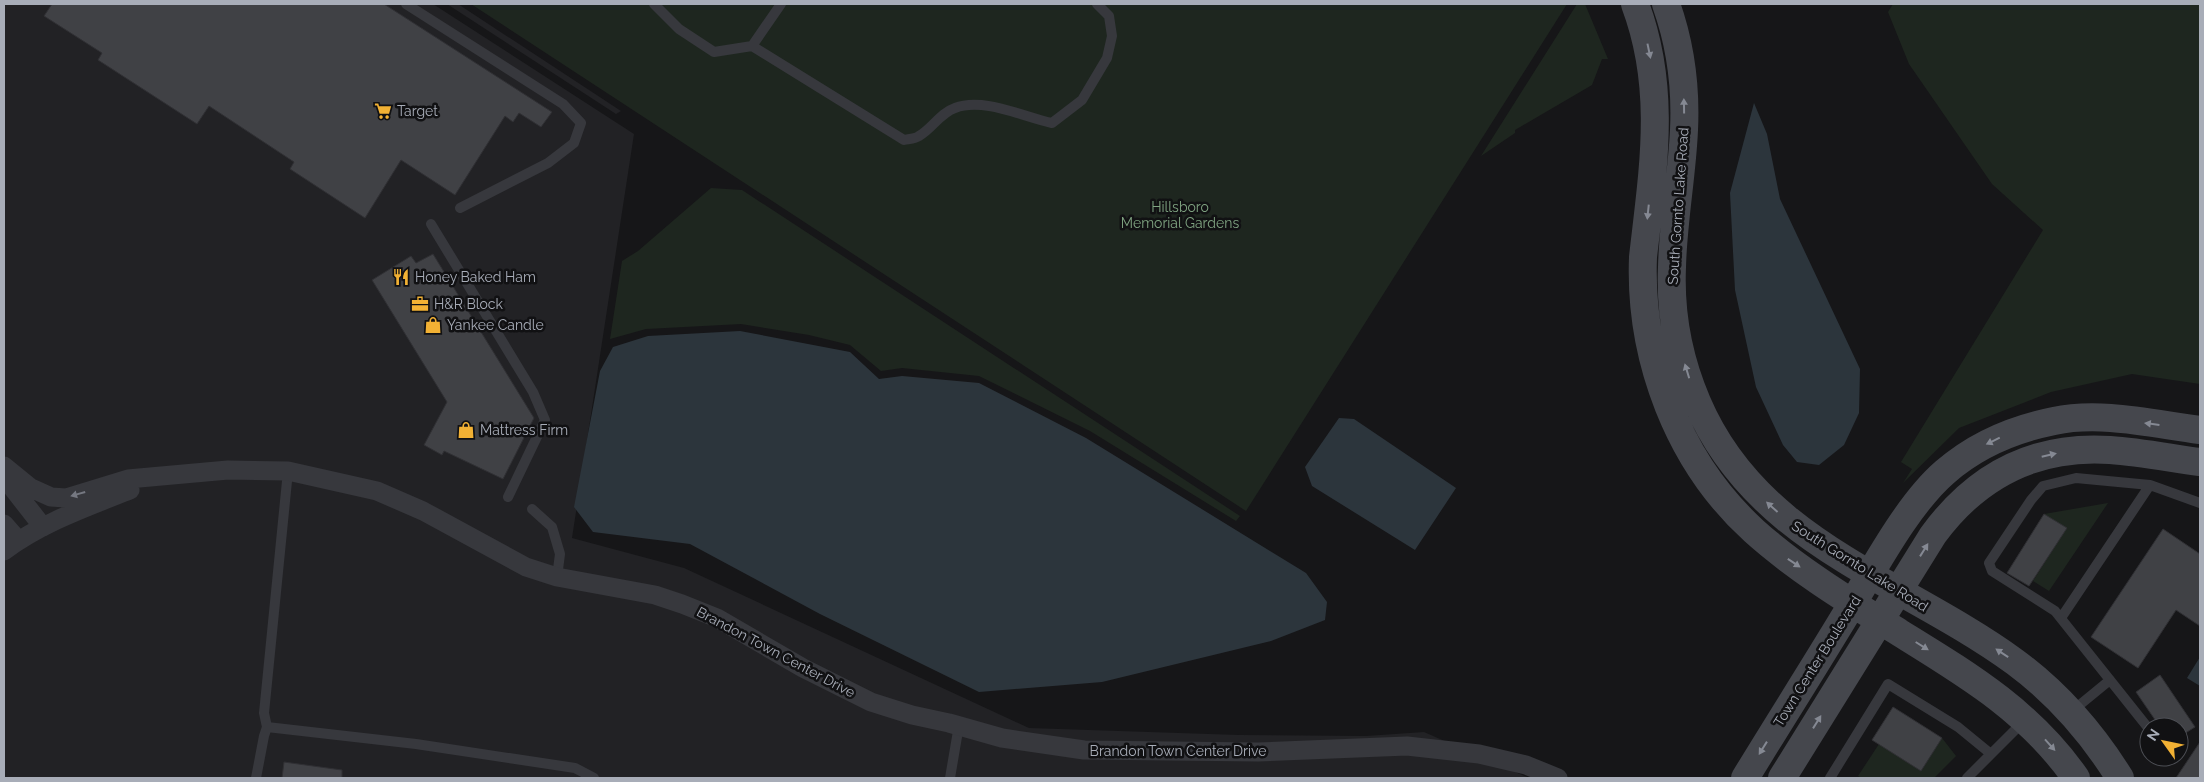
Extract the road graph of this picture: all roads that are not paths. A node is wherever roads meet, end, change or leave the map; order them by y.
1 (406, 4) edge
2 (654, 4) edge
3 (781, 4) edge
4 (1097, 4) edge
5 (1635, 4) edge
6 (1666, 4) edge
7 (752, 46) junction
8 (460, 208) dead end
9 (431, 224) dead end
10 (2200, 430) edge
11 (2200, 462) edge
12 (4, 466) edge
13 (288, 471) junction
14 (4, 477) edge
15 (159, 478) junction
16 (2150, 485) junction
17 (508, 498) dead end
18 (2200, 503) edge
19 (532, 508) dead end
20 (4, 524) edge
21 (43, 527) junction
22 (11, 545) edge
23 (1870, 574) junction
24 (557, 577) junction
25 (1898, 591) junction
26 (1853, 602) junction
27 (2062, 618) junction
28 (1881, 620) junction
29 (2110, 680) junction
30 (2071, 712) junction
31 (2139, 717) edge
32 (2026, 720) junction
33 (959, 726) junction
34 (267, 727) junction
35 (1991, 754) junction
36 (256, 778) edge
37 (594, 778) edge
38 (950, 778) edge
39 (1558, 778) edge
40 (1745, 778) edge
41 (1782, 778) edge
42 (1830, 778) edge
43 (1968, 778) edge
44 (2076, 778) edge
45 (2120, 778) edge

1 - 8 lane
2 - 7 lane
3 - 7 lane
4 - 7 lane
5 -> 26 street, South Gornto Lake Road
23 -> 6 street, South Gornto Lake Road
9 - 17 lane
10 -> 23 street, Town Center Boulevard
25 -> 11 street
15 -> 12 street, Brandon Town Center Drive
13 - 15 street, Brandon Town Center Drive
13 - 24 street, Brandon Town Center Drive
13 - 34 lane
14 - 21 street
15 - 21 street, Brandon Town Center Drive
16 - 18 lane
16 - 27 lane
16 - 27 lane
19 - 24 lane
20 - 22 street, Brandon Town Center Drive
21 - 22 street, Brandon Town Center Drive
23 - 25 street, South Gornto Lake Road
23 - 26 street, Town Center Boulevard
24 - 33 street, Brandon Town Center Drive
25 - 28 street
30 -> 25 street, South Gornto Lake Road
26 - 28 street, South Gornto Lake Road
26 -> 40 street, Town Center Boulevard
27 - 29 lane
28 -> 32 street, South Gornto Lake Road
41 -> 28 street
29 - 30 lane
29 - 31 lane
30 - 45 street, South Gornto Lake Road
32 - 35 lane
32 -> 44 street, South Gornto Lake Road
33 - 38 lane
33 - 39 street, Brandon Town Center Drive
34 - 36 lane
34 - 37 lane
35 - 42 lane
35 - 43 lane

